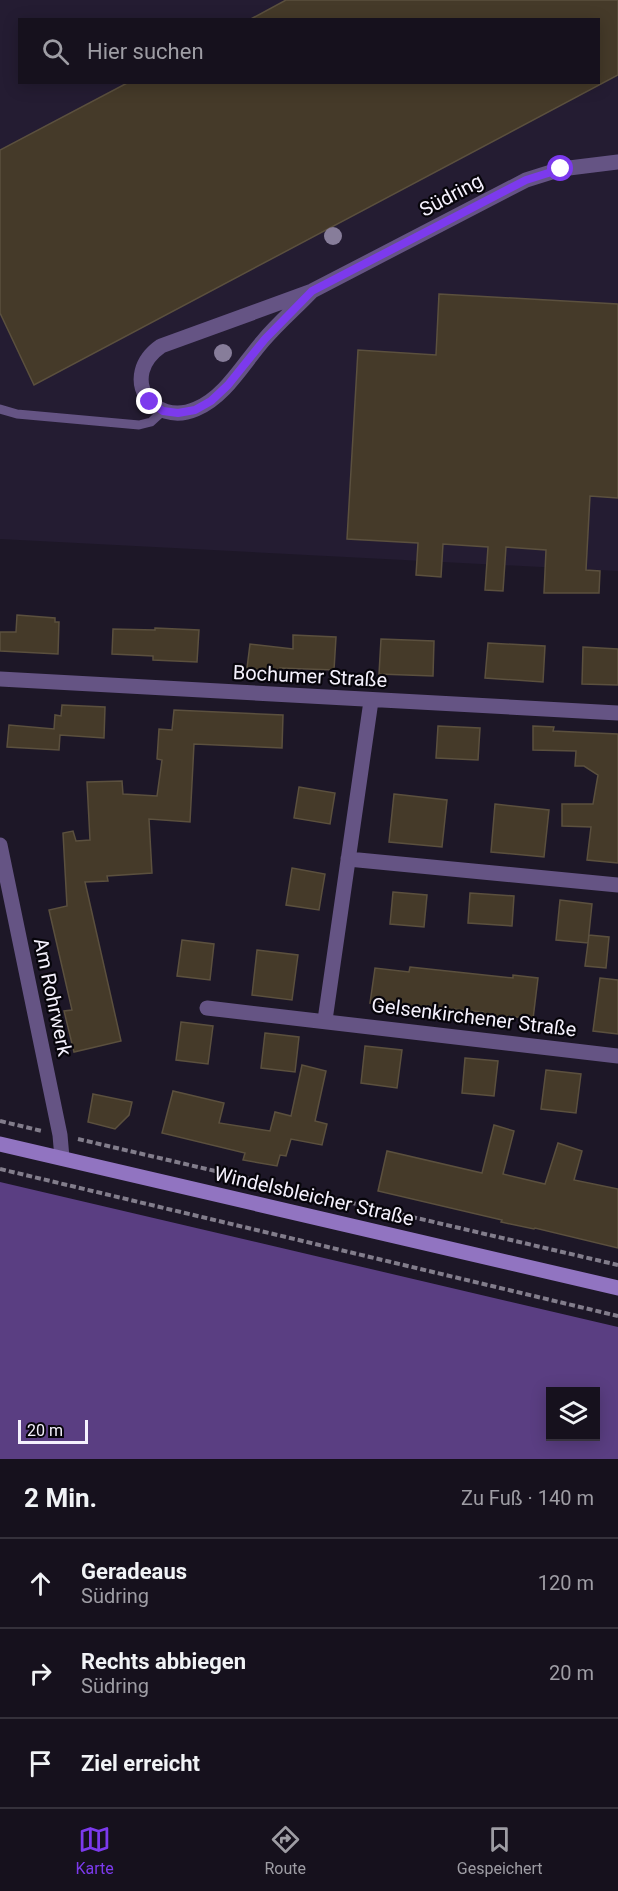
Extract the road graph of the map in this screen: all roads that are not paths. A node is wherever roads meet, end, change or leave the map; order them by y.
1 (618, 162) edge
2 (312, 291) junction
3 (0, 409) edge
4 (163, 411) junction
5 (0, 679) edge
6 (371, 700) junction
7 (618, 713) edge
8 (0, 845) edge
9 (348, 859) junction
10 (618, 885) edge
11 (207, 1008) dead end
12 (325, 1020) junction
13 (618, 1056) edge
14 (0, 1144) edge
15 (62, 1158) junction
16 (618, 1288) edge

1 - 2 street, Südring
2 - 4 street, Südring
2 - 4 street, Südring
3 - 4 lane, Südring
5 - 6 street, Bochumer Straße
6 - 7 street, Bochumer Straße
6 - 9 street
8 - 15 street, Am Rohrwerk
9 - 10 street
9 - 12 street
11 - 12 street, Gelsenkirchener Straße
12 - 13 street, Gelsenkirchener Straße
14 - 15 main road, Windelsbleicher Straße
15 - 16 main road, Windelsbleicher Straße

